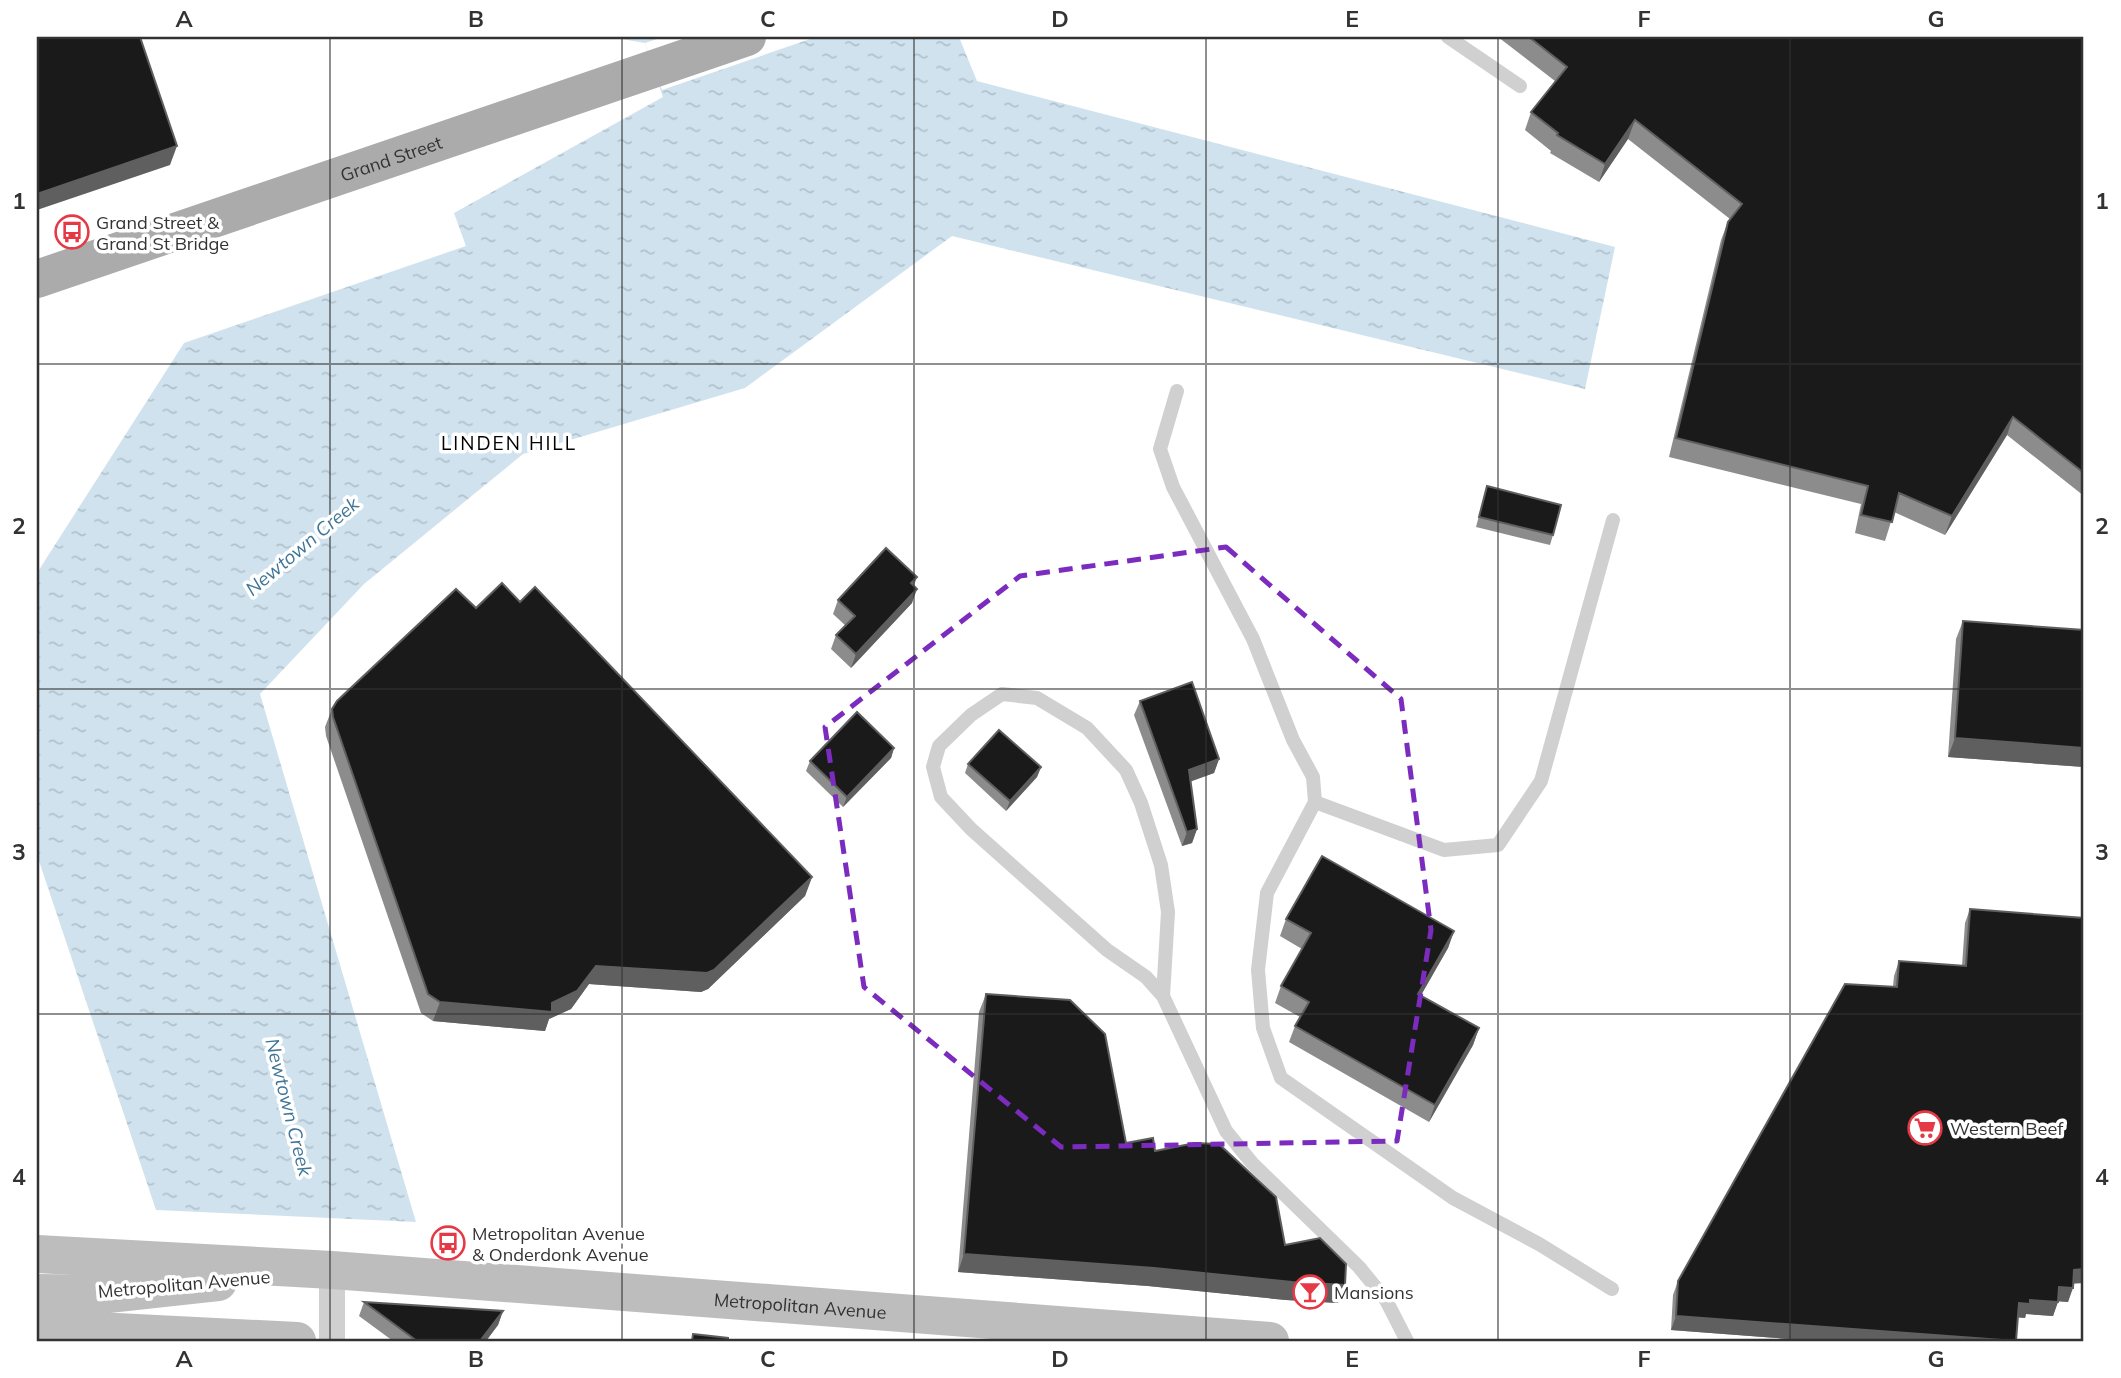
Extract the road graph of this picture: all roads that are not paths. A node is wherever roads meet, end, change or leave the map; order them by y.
1 (747, 37) edge
2 (1448, 37) edge
3 (1520, 86) dead end
4 (37, 279) edge
5 (1177, 391) dead end
6 (1613, 520) dead end
7 (1315, 802) junction
8 (1163, 996) junction
9 (37, 1254) edge
10 (93, 1257) junction
11 (332, 1270) junction
12 (1612, 1289) dead end
13 (37, 1293) edge
14 (108, 1294) junction
15 (37, 1328) edge
16 (122, 1337) edge
17 (297, 1341) edge
18 (332, 1341) edge
19 (1270, 1341) edge
20 (1407, 1341) edge

1 - 4 main road, Grand Street
2 - 3 lane
5 - 7 lane
6 - 7 lane
7 - 12 lane
8 - 8 lane
8 - 20 lane
9 - 10 main road, Metropolitan Avenue
10 - 11 main road, Metropolitan Avenue
10 - 14 street
11 - 14 main road, Metropolitan Avenue
11 - 18 street
11 - 19 main road, Metropolitan Avenue
13 - 14 main road, Metropolitan Avenue
14 - 16 street
15 - 16 main road
16 - 17 main road

